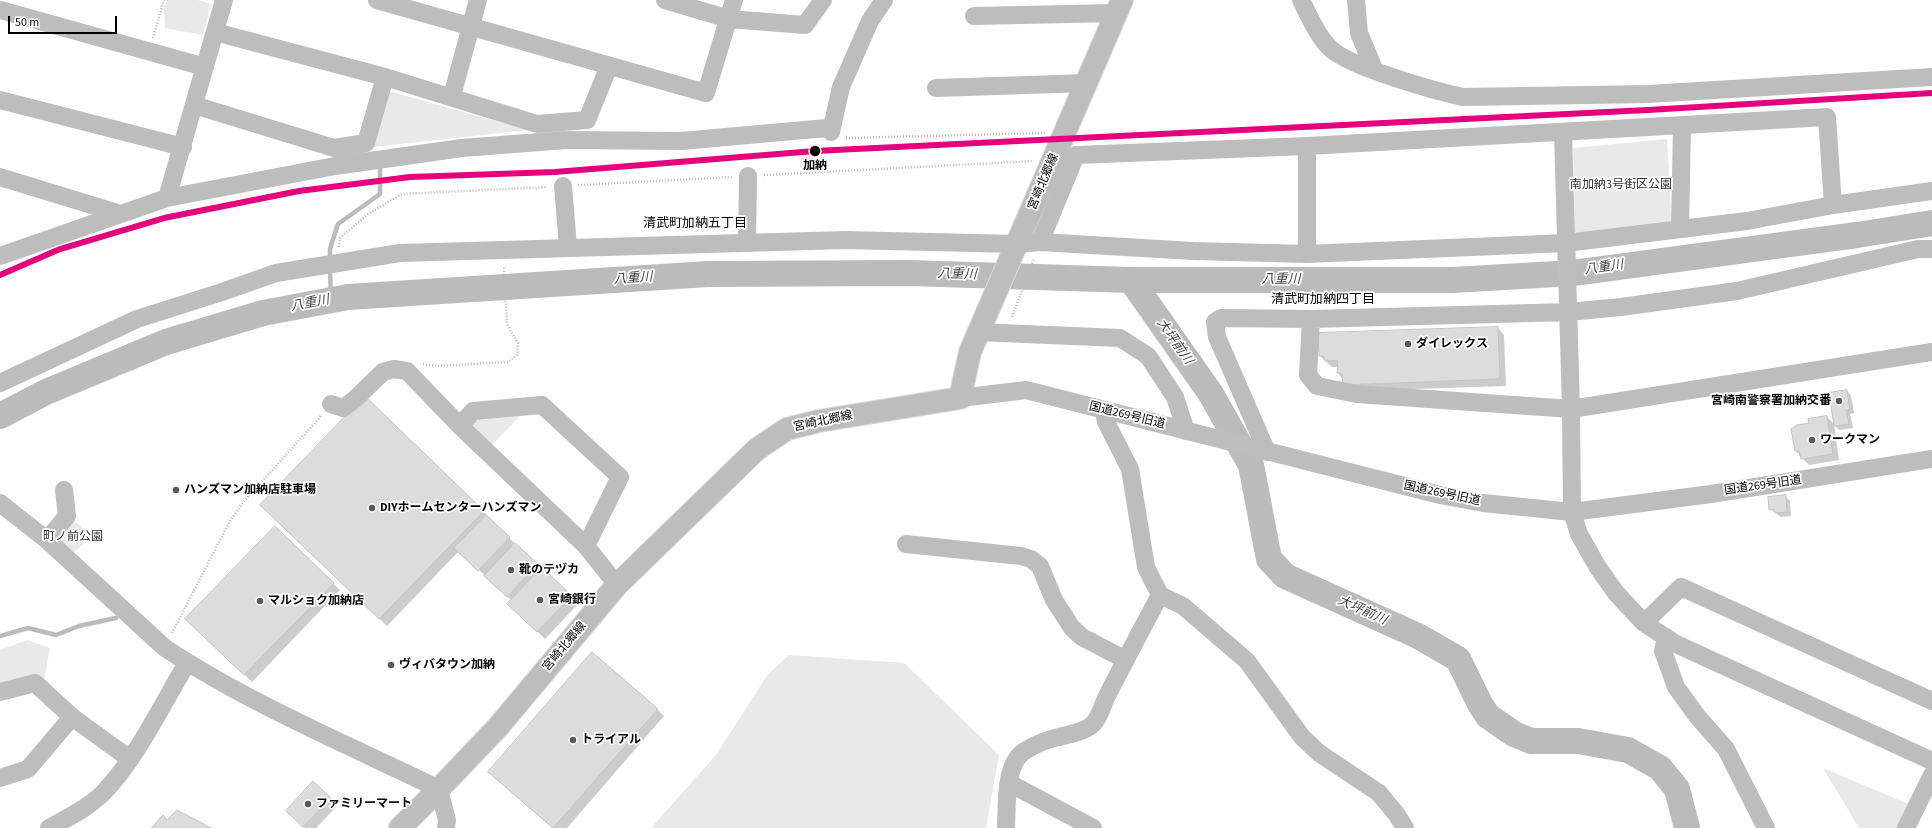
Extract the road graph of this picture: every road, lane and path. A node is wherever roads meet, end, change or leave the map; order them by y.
1 (164, 0) edge
2 (224, 0) edge
3 (377, 0) edge
4 (478, 0) edge
5 (665, 0) edge
6 (734, 0) edge
7 (823, 0) edge
8 (884, 0) edge
9 (1301, 0) edge
10 (1356, 0) edge
11 (1119, 6) edge
12 (3, 11) edge
13 (974, 16) dead end
14 (729, 19) junction
15 (470, 26) junction
16 (155, 30) dead end
17 (215, 32) junction
18 (609, 66) junction
19 (205, 68) junction
20 (1374, 70) junction
21 (385, 77) junction
22 (1932, 77) edge
23 (1087, 83) junction
24 (936, 88) dead end
25 (452, 96) junction
26 (0, 100) edge
27 (194, 105) junction
28 (1682, 125) junction
29 (832, 132) junction
30 (1065, 132) junction
31 (1563, 132) junction
32 (1307, 146) junction
33 (183, 147) junction
34 (1053, 160) junction
35 (748, 176) junction
36 (0, 177) edge
37 (563, 186) junction
38 (1932, 191) edge
39 (167, 198) junction
40 (1833, 205) junction
41 (121, 214) junction
42 (1680, 229) junction
43 (1040, 242) junction
44 (747, 243) junction
45 (1566, 246) junction
46 (568, 247) junction
47 (1016, 247) junction
48 (1932, 249) edge
49 (1307, 254) junction
50 (0, 256) edge
51 (339, 261) junction
52 (504, 262) dead end
53 (1569, 307) junction
54 (1310, 319) junction
55 (981, 327) junction
56 (1006, 333) junction
57 (1932, 352) edge
58 (422, 364) dead end
59 (0, 383) edge
60 (960, 398) junction
61 (331, 404) joint
62 (1572, 409) junction
63 (1104, 411) junction
64 (460, 426) junction
65 (1186, 431) junction
66 (1260, 450) junction
67 (1932, 459) edge
68 (64, 490) dead end
69 (0, 503) edge
70 (1572, 512) junction
71 (46, 540) junction
72 (906, 544) dead end
73 (586, 546) junction
74 (617, 585) junction
75 (1160, 595) junction
76 (1644, 623) junction
77 (1666, 637) junction
78 (165, 648) junction
79 (1126, 660) junction
80 (187, 663) junction
81 (0, 692) edge
82 (1932, 701) edge
83 (72, 717) junction
84 (130, 759) junction
85 (1932, 761) edge
86 (1932, 775) edge
87 (0, 778) edge
88 (1009, 783) junction
89 (439, 790) junction
90 (49, 828) edge
91 (400, 828) edge
92 (446, 828) edge
93 (1006, 828) edge
94 (1092, 828) edge
95 (1405, 828) edge
96 (1766, 828) edge
97 (1906, 828) edge

1 - 16 path
2 - 17 street
3 - 15 street
4 - 15 street
5 - 14 street
6 - 14 street
7 - 14 street
8 - 29 street
9 - 20 street
10 - 20 street
11 - 13 street
11 - 23 main road, 宮崎北郷線
12 - 19 street
14 - 18 street
15 - 18 street
15 - 25 street
17 - 19 street
17 - 21 street
18 - 25 street
19 - 27 street
20 - 22 street
21 - 25 street
21 - 27 street
23 - 24 street
23 - 30 main road, 宮崎北郷線
26 - 33 street
27 - 33 street
28 - 31 street
28 - 40 street
28 - 42 street
29 - 30 path
29 - 39 street
30 - 34 main road, 宮崎北郷線
31 - 32 street
31 - 45 street
32 - 43 street
32 - 49 street
33 - 39 street
34 - 35 path
34 - 47 main road, 宮崎北郷線
35 - 37 path
35 - 44 street
36 - 41 street
37 - 46 street
37 - 51 path
38 - 40 street
39 - 41 street
40 - 42 street
41 - 50 street
42 - 45 street
43 - 47 street
43 - 49 street
43 - 56 path
44 - 46 street
44 - 47 street
45 - 49 street
45 - 53 street
46 - 51 street
47 - 55 main road, 宮崎北郷線
48 - 53 street
51 - 59 street
52 - 58 path
53 - 54 street
53 - 62 street
54 - 62 street
54 - 66 street
55 - 56 street
55 - 60 main road, 宮崎北郷線
56 - 65 street
57 - 62 street
60 - 63 street, 国道269号旧道
60 - 74 main road, 宮崎北郷線
61 - 64 street
61 - 78 path
62 - 70 street
63 - 65 street, 国道269号旧道
63 - 75 street
64 - 73 street
64 - 73 street
65 - 66 street, 国道269号旧道
66 - 70 street, 国道269号旧道
67 - 70 street, 国道269号旧道
68 - 71 street
69 - 71 street
70 - 76 street
71 - 78 street
72 - 79 street
73 - 74 street
74 - 89 main road, 宮崎北郷線
75 - 79 street
75 - 95 street
76 - 77 street
76 - 82 street
77 - 85 street
77 - 96 street
78 - 80 street
79 - 88 street
80 - 84 street
80 - 89 street
81 - 83 street
83 - 84 street
83 - 87 street
84 - 90 street
86 - 97 street
88 - 93 street
88 - 94 street
89 - 91 main road, 宮崎北郷線
89 - 92 street

